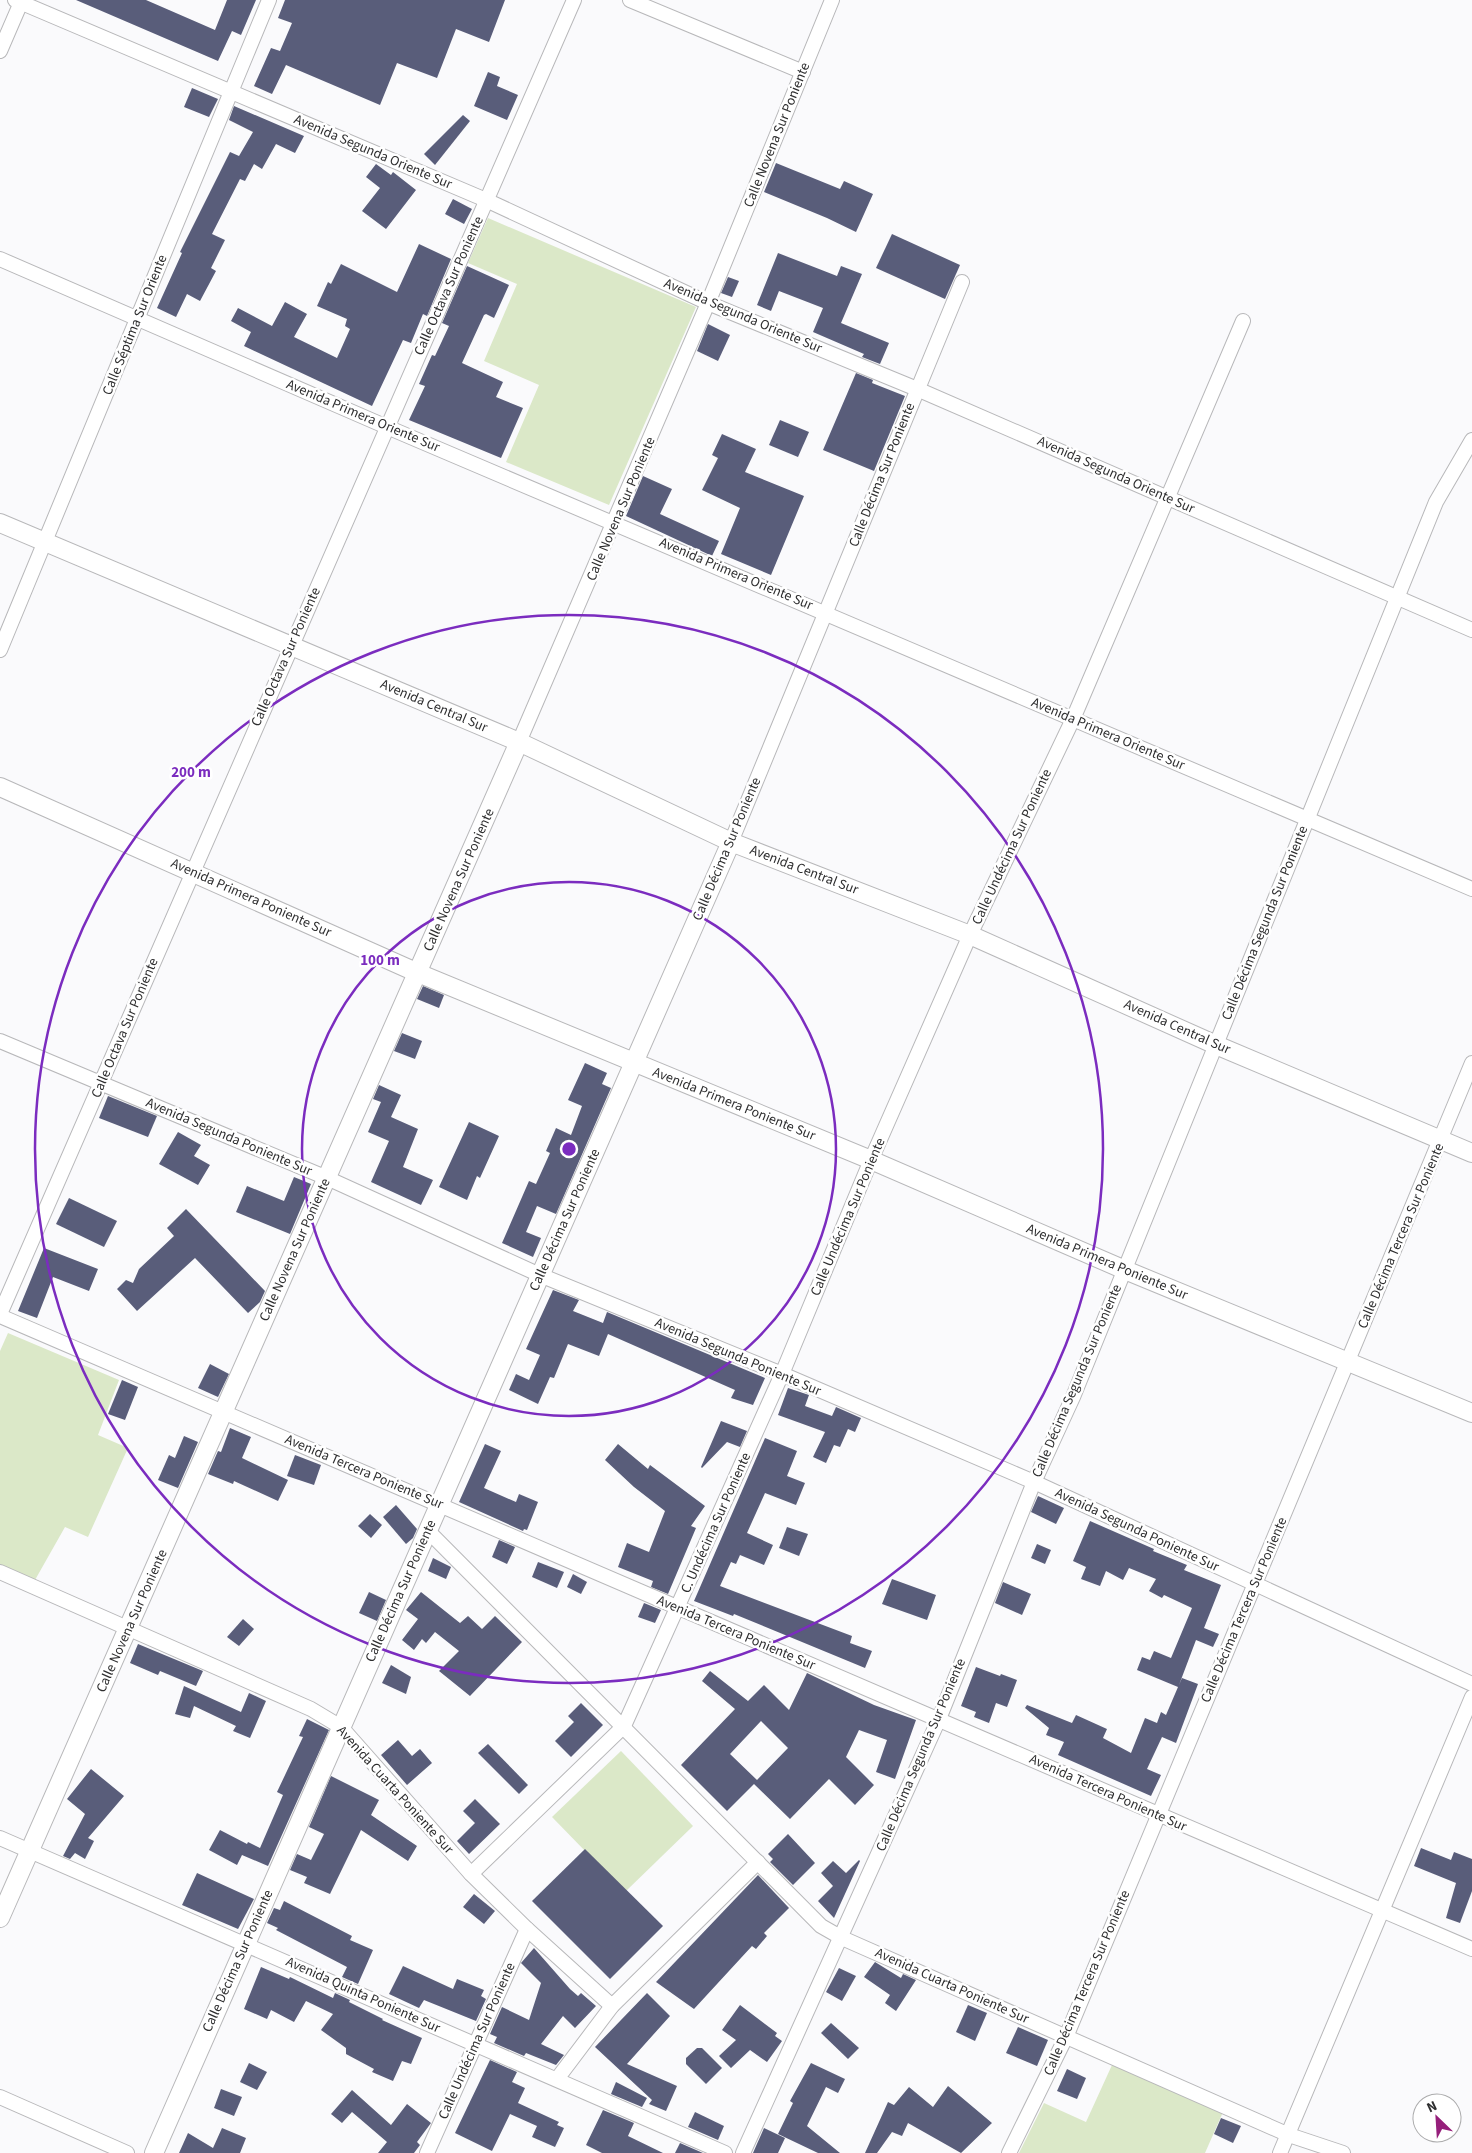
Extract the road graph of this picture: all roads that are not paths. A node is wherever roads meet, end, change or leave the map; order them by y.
1 (269, 0) edge
2 (574, 0) edge
3 (630, 0) edge
4 (832, 0) edge
5 (20, 1) edge
6 (0, 51) edge
7 (803, 72) junction
8 (232, 92) junction
9 (486, 200) junction
10 (0, 259) edge
11 (962, 282) dead end
12 (708, 303) junction
13 (138, 319) junction
14 (1243, 321) dead end
15 (917, 388) junction
16 (387, 427) junction
17 (1472, 440) edge
18 (1168, 498) junction
19 (616, 522) junction
20 (0, 523) edge
21 (45, 543) junction
22 (1397, 598) junction
23 (825, 613) junction
24 (1472, 630) edge
25 (290, 647) junction
26 (0, 650) edge
27 (1073, 719) junction
28 (520, 742) junction
29 (0, 786) edge
30 (1308, 818) junction
31 (731, 842) junction
32 (192, 872) junction
33 (1472, 889) edge
34 (970, 935) junction
35 (418, 973) junction
36 (0, 1041) edge
37 (1216, 1045) junction
38 (634, 1063) junction
39 (1472, 1063) edge
40 (101, 1083) junction
41 (1441, 1140) junction
42 (1472, 1153) edge
43 (871, 1160) junction
44 (327, 1178) junction
45 (1125, 1270) junction
46 (540, 1275) junction
47 (0, 1315) edge
48 (1348, 1362) junction
49 (782, 1374) junction
50 (224, 1411) junction
51 (1472, 1414) edge
52 (1034, 1482) junction
53 (439, 1504) junction
54 (428, 1531) junction
55 (0, 1572) edge
56 (1255, 1584) junction
57 (678, 1608) junction
58 (128, 1629) junction
59 (1472, 1684) edge
60 (1472, 1697) edge
61 (938, 1719) junction
62 (624, 1726) junction
63 (341, 1727) junction
64 (1158, 1815) junction
65 (0, 1838) edge
66 (30, 1851) junction
67 (758, 1862) junction
68 (471, 1874) junction
69 (1382, 1911) junction
70 (0, 1918) edge
71 (527, 1929) junction
72 (842, 1938) junction
73 (246, 1944) junction
74 (1472, 1949) edge
75 (612, 2006) junction
76 (1066, 2036) junction
77 (476, 2045) junction
78 (557, 2079) junction
79 (0, 2097) edge
80 (1289, 2135) junction
81 (127, 2153) edge
82 (154, 2153) edge
83 (427, 2153) edge
84 (725, 2153) edge
85 (743, 2153) edge
86 (1009, 2153) edge
87 (1280, 2153) edge
88 (1343, 2153) edge

1 - 8 street, Calle Séptima Sur Oriente
2 - 9 street, Calle Octava Sur Poniente
3 - 7 street
4 - 7 street, Calle Novena Sur Poniente
5 - 6 street
5 - 8 street, Avenida Segunda Oriente Sur
7 - 12 street, Calle Novena Sur Poniente
8 - 9 street, Avenida Segunda Oriente Sur
8 - 13 street, Calle Séptima Sur Oriente
9 - 12 street, Avenida Segunda Oriente Sur
9 - 16 street, Calle Octava Sur Poniente
10 - 13 street, Avenida Primera Oriente Sur
11 - 15 street, Calle Décima Sur Poniente
12 - 15 street, Avenida Segunda Oriente Sur
12 - 19 street, Calle Novena Sur Poniente
13 - 16 street, Avenida Primera Oriente Sur
13 - 21 street, Calle Séptima Sur Oriente
14 - 18 street, Calle Undécima Sur Poniente
15 - 18 street, Avenida Segunda Oriente Sur
15 - 23 street, Calle Décima Sur Poniente
16 - 19 street, Avenida Primera Oriente Sur
16 - 25 street, Calle Octava Sur Poniente
17 - 22 street, Calle Décima Segunda Sur Poniente
18 - 22 street, Avenida Segunda Oriente Sur
18 - 27 street, Calle Undécima Sur Poniente
19 - 23 street, Avenida Primera Oriente Sur
19 - 28 street, Calle Novena Sur Poniente
20 - 21 street, Avenida Central Sur
21 - 25 street, Avenida Central Sur
21 - 26 street, Calle Séptima Sur Oriente
22 - 24 street, Avenida Segunda Oriente Sur
22 - 30 street, Calle Décima Segunda Sur Poniente
23 - 27 street, Avenida Primera Oriente Sur
23 - 31 street, Calle Décima Sur Poniente
25 - 28 street, Avenida Central Sur
25 - 32 street, Calle Octava Sur Poniente
27 - 30 street, Avenida Primera Oriente Sur
27 - 34 street, Calle Undécima Sur Poniente
28 - 31 street, Avenida Central Sur
28 - 35 street, Calle Novena Sur Poniente
29 - 32 street, Avenida Primera Poniente Sur
30 - 33 street, Avenida Primera Oriente Sur
30 - 37 street, Calle Décima Segunda Sur Poniente
31 - 34 street, Avenida Central Sur
31 - 38 street, Calle Décima Sur Poniente
32 - 35 street, Avenida Primera Poniente Sur
32 - 40 street, Calle Octava Sur Poniente
34 - 37 street, Avenida Central Sur
34 - 43 street, Calle Undécima Sur Poniente
35 - 38 street, Avenida Primera Poniente Sur
35 - 44 street, Calle Novena Sur Poniente
36 - 40 street, Avenida Segunda Poniente Sur
37 - 41 street, Avenida Central Sur
37 - 45 street, Calle Décima Segunda Sur Poniente
38 - 43 street, Avenida Primera Poniente Sur
38 - 46 street, Calle Décima Sur Poniente
39 - 41 street, Calle Décima Tercera Sur Poniente
40 - 44 street, Avenida Segunda Poniente Sur
40 - 47 street, Calle Octava Sur Poniente
41 - 42 street, Avenida Central Sur
41 - 48 street, Calle Décima Tercera Sur Poniente
43 - 45 street, Avenida Primera Poniente Sur
43 - 49 street, Calle Undécima Sur Poniente
44 - 46 street, Avenida Segunda Poniente Sur
44 - 50 street, Calle Novena Sur Poniente
45 - 48 street, Avenida Primera Poniente Sur
45 - 52 street, Calle Décima Segunda Sur Poniente
46 - 49 street, Avenida Segunda Poniente Sur
46 - 53 street, Calle Décima Sur Poniente
47 - 50 street, Avenida Tercera Poniente Sur
48 - 51 street, Avenida Primera Poniente Sur
48 - 56 street, Calle Décima Tercera Sur Poniente
49 - 52 street, Avenida Segunda Poniente Sur
49 - 57 street, C. Undécima Sur Poniente
50 - 53 street, Avenida Tercera Poniente Sur
50 - 58 street, Calle Novena Sur Poniente
52 - 56 street, Avenida Segunda Poniente Sur
52 - 61 street, Calle Décima Segunda Sur Poniente
53 - 54 street, Calle Décima Sur Poniente
53 - 57 street, Avenida Tercera Poniente Sur
54 - 62 street, Avenida Cuarta Poniente Sur
54 - 63 street, Calle Décima Sur Poniente
55 - 58 street, Avenida Cuarta Poniente Sur
56 - 59 street, Avenida Segunda Poniente Sur
56 - 64 street, Calle Décima Tercera Sur Poniente
57 - 61 street, Avenida Tercera Poniente Sur
57 - 62 street, C. Undécima Sur Poniente
58 - 63 street, Avenida Cuarta Poniente Sur
58 - 66 street, Calle Novena Sur Poniente
60 - 69 street
61 - 64 street, Avenida Tercera Poniente Sur
61 - 72 street, Calle Décima Segunda Sur Poniente
62 - 67 street, Avenida Cuarta Poniente Sur
62 - 68 street
63 - 68 street, Avenida Cuarta Poniente Sur
63 - 73 street, Calle Décima Sur Poniente
64 - 69 street, Avenida Tercera Poniente Sur
64 - 76 street, Calle Décima Tercera Sur Poniente
65 - 66 street, Avenida Quinta Poniente Sur
66 - 70 street, Calle Novena Sur Poniente
66 - 73 street, Avenida Quinta Poniente Sur
67 - 72 street, Avenida Cuarta Poniente Sur
67 - 75 street
68 - 71 street, Avenida Cuarta Poniente Sur
69 - 74 street, Avenida Tercera Poniente Sur
69 - 80 street
71 - 75 street, Avenida Cuarta Poniente Sur
71 - 77 street, Calle Undécima Sur Poniente
72 - 76 street, Avenida Cuarta Poniente Sur
72 - 85 street, Calle Décima Segunda Sur Poniente
73 - 77 street, Avenida Quinta Poniente Sur
73 - 82 street, Calle Décima Sur Poniente
75 - 78 street
76 - 80 street, Avenida Cuarta Poniente Sur
76 - 86 street, Calle Décima Tercera Sur Poniente
77 - 78 street, Avenida Quinta Poniente Sur
77 - 83 street, Calle Undécima Sur Poniente
78 - 84 street, Avenida Quinta Poniente Sur
79 - 81 street
80 - 87 street
80 - 88 street, Avenida Cuarta Poniente Sur

